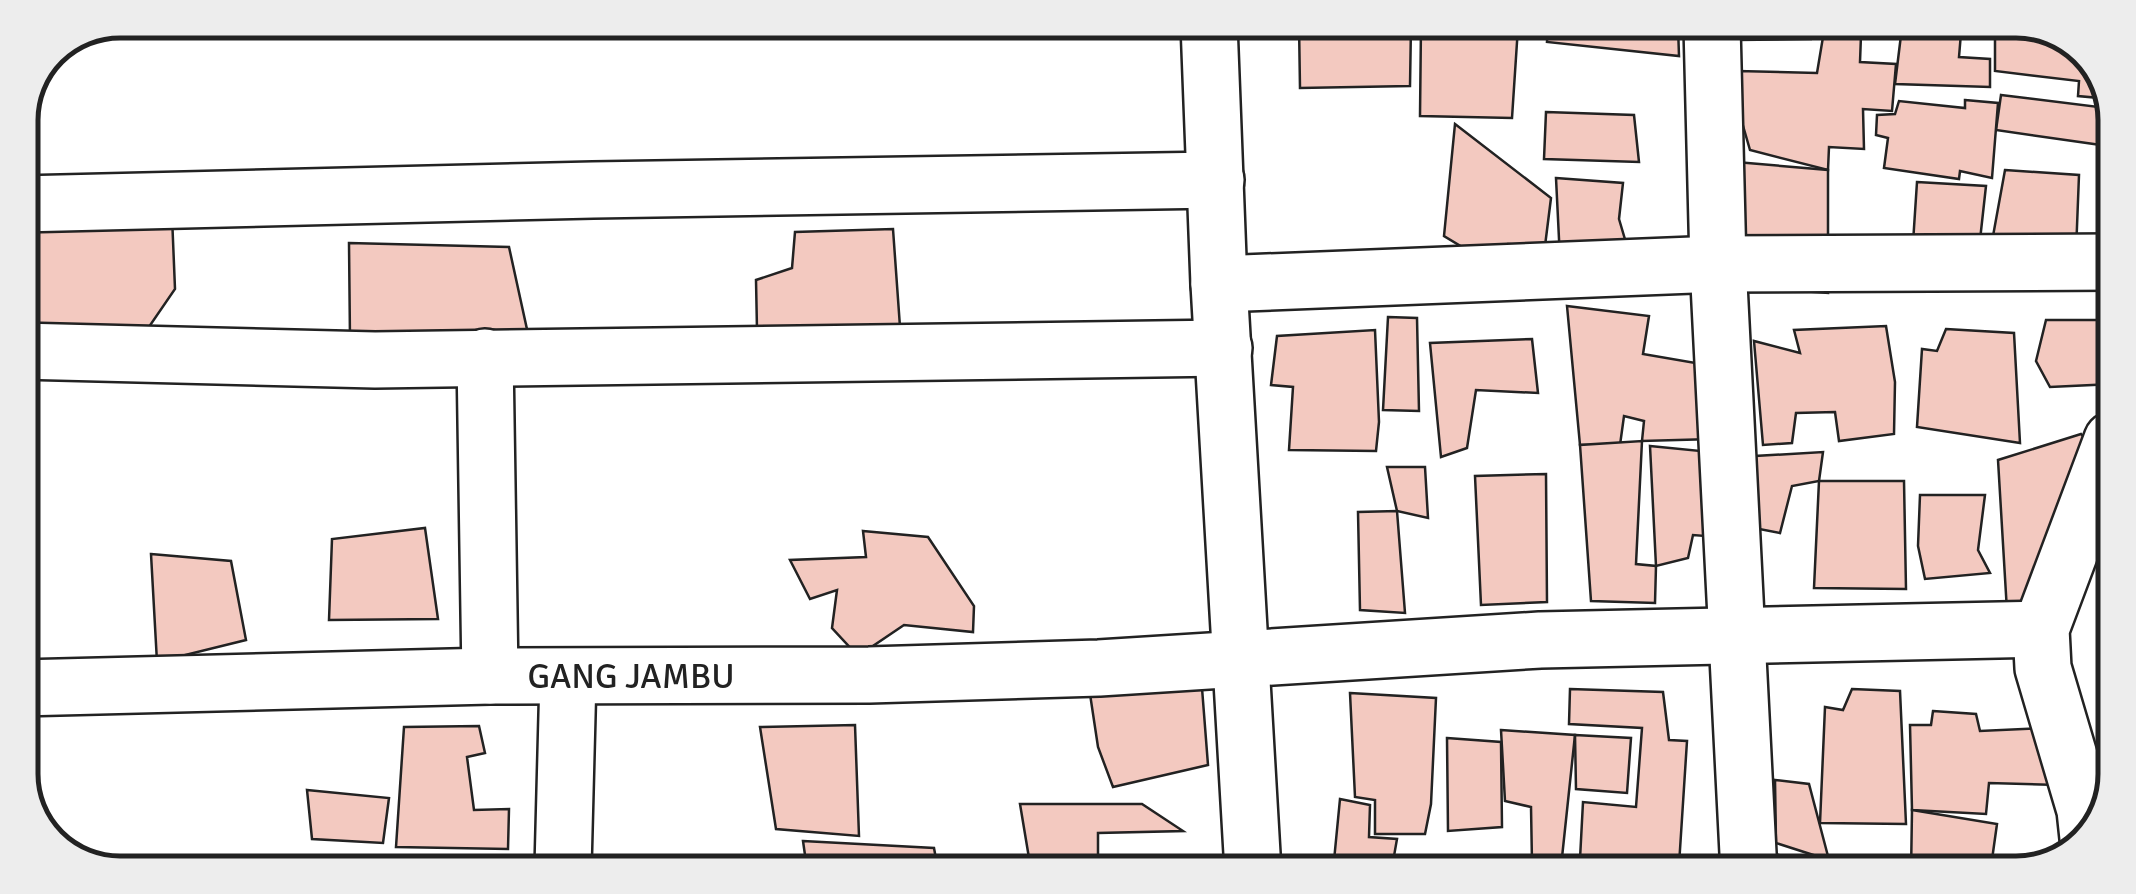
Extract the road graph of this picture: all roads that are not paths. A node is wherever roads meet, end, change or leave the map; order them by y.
1 (1210, 38) edge
2 (1712, 38) edge
3 (1216, 180) junction
4 (38, 204) edge
5 (2098, 262) edge
6 (1718, 264) junction
7 (1219, 284) junction
8 (1224, 348) junction
9 (38, 351) edge
10 (485, 357) junction
11 (2098, 477) edge
12 (2040, 629) junction
13 (1738, 635) junction
14 (1242, 657) junction
15 (490, 676) junction
16 (568, 677) junction
17 (38, 688) edge
18 (2086, 819) edge
19 (563, 856) edge
20 (1252, 856) edge
21 (1748, 856) edge

1 - 3 street
2 - 6 street
3 - 4 street
3 - 7 street
5 - 6 street
6 - 7 street
6 - 13 street
7 - 8 street
8 - 10 street
8 - 14 street
9 - 10 street
10 - 15 street
11 - 12 street
12 - 13 street, GANG JAMBU
12 - 18 street
13 - 14 street, GANG JAMBU
13 - 21 street
14 - 16 street, GANG JAMBU
14 - 20 street
15 - 16 street, GANG JAMBU
15 - 17 street, GANG JAMBU
16 - 19 street

